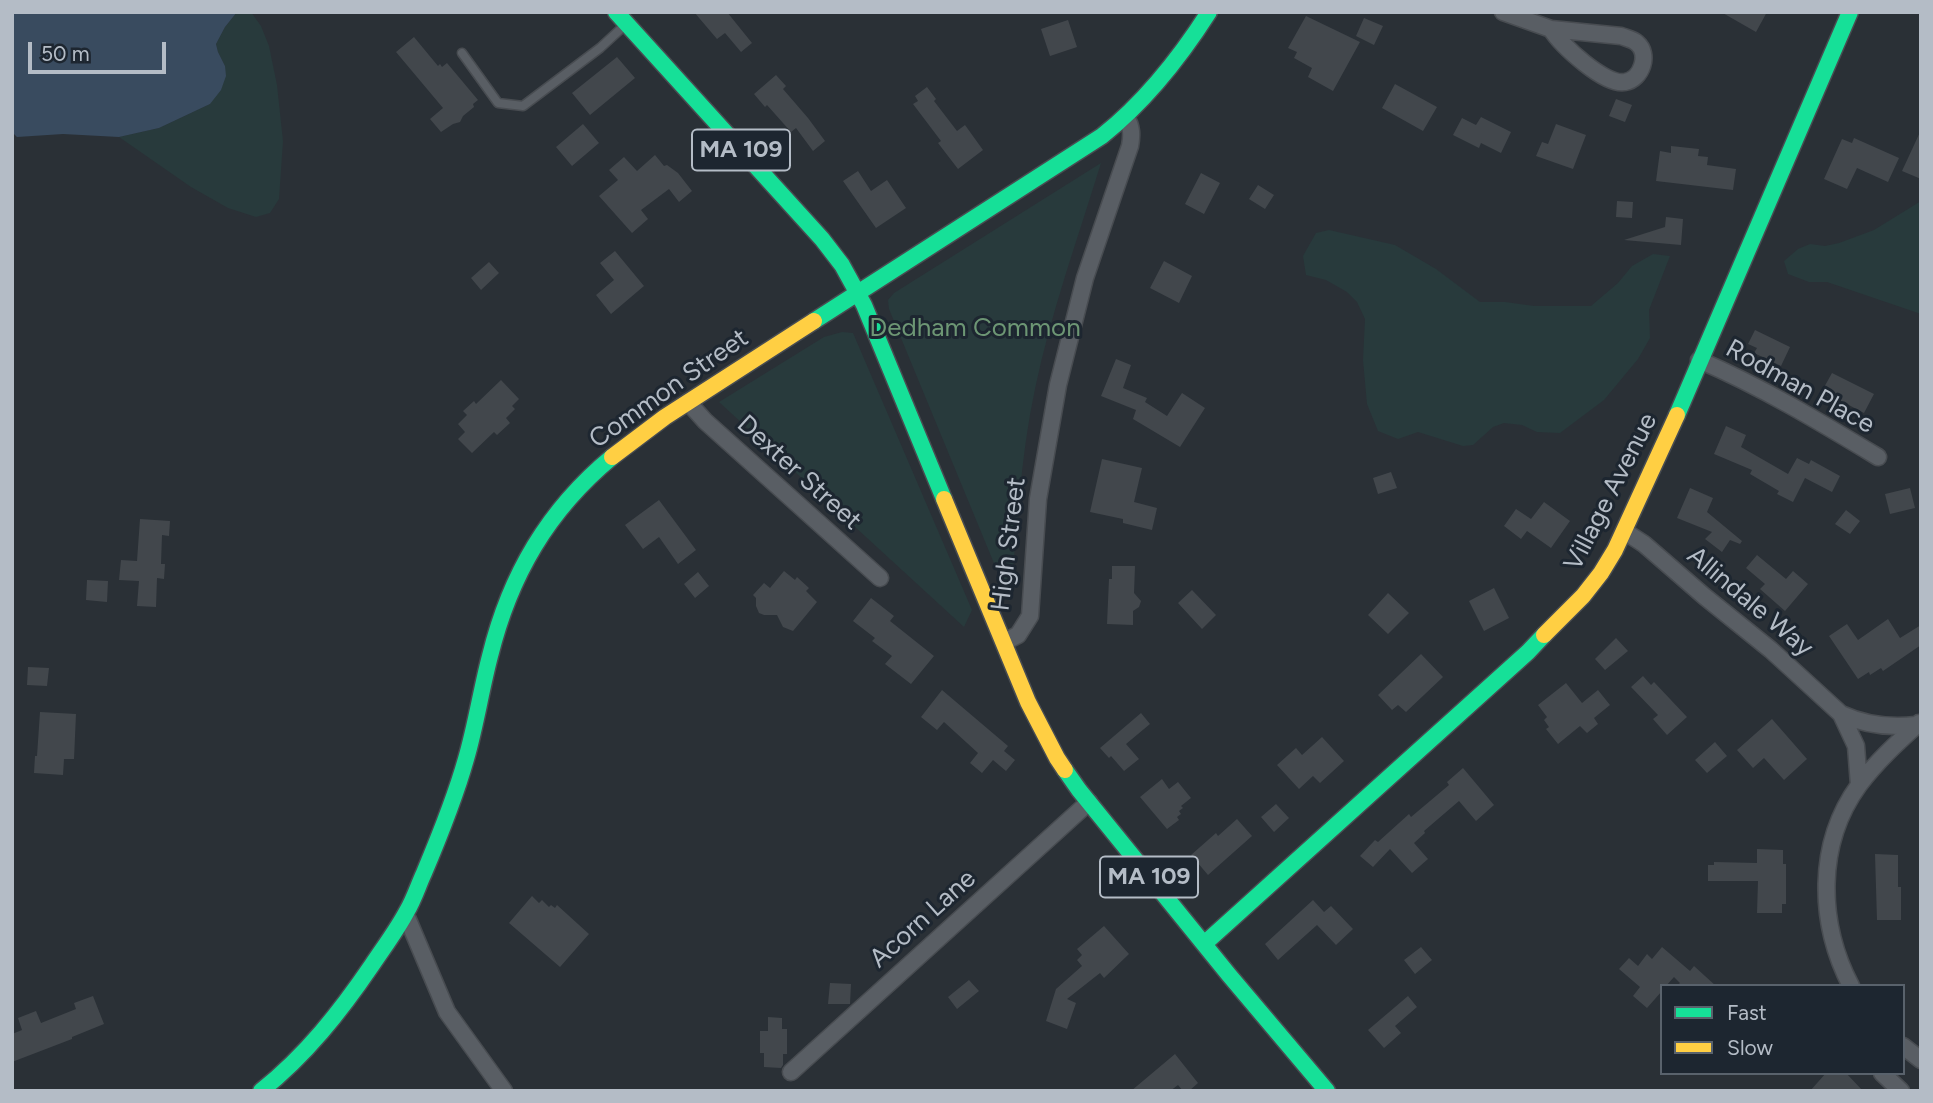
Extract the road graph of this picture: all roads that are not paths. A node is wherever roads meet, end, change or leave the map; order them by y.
1 (1209, 12) edge
2 (1503, 12) edge
3 (1850, 12) edge
4 (622, 18) edge
5 (1551, 29) junction
6 (462, 52) dead end
7 (1126, 117) junction
8 (858, 293) junction
9 (1699, 360) junction
10 (688, 402) junction
11 (1878, 457) dead end
12 (1624, 531) junction
13 (880, 578) dead end
14 (1004, 642) junction
15 (1841, 714) junction
16 (1919, 723) edge
17 (1859, 785) junction
18 (1088, 802) junction
19 (406, 915) junction
20 (1204, 944) junction
21 (1847, 984) edge
22 (1905, 1048) edge
23 (1921, 1060) edge
24 (791, 1072) dead end
25 (1884, 1075) edge
26 (261, 1091) edge
27 (504, 1091) edge
28 (1327, 1091) edge
29 (1901, 1091) edge

1 - 7 main road
2 - 5 street
3 - 9 main road, Village Avenue
4 - 6 lane
4 - 8 main road, MA 109
5 - 5 street
7 - 8 main road, Common Street
7 - 14 street, High Street
8 - 10 main road, Common Street
8 - 14 main road, MA 109
9 - 11 street, Rodman Place
9 - 12 main road, Village Avenue
10 - 13 street, Dexter Street
10 - 19 main road, Common Street
12 - 15 street, Allindale Way
12 - 20 main road, Village Avenue
14 - 18 main road, High Street / MA 109
15 - 16 street, Allindale Way
15 - 17 street, Allindale Way
16 - 17 street
17 - 21 street
18 - 20 main road, High Street / MA 109
18 - 24 street, Acorn Lane
19 - 26 main road, Common Street
19 - 27 street
20 - 28 main road, High Street / MA 109
22 - 23 street
25 - 29 street

